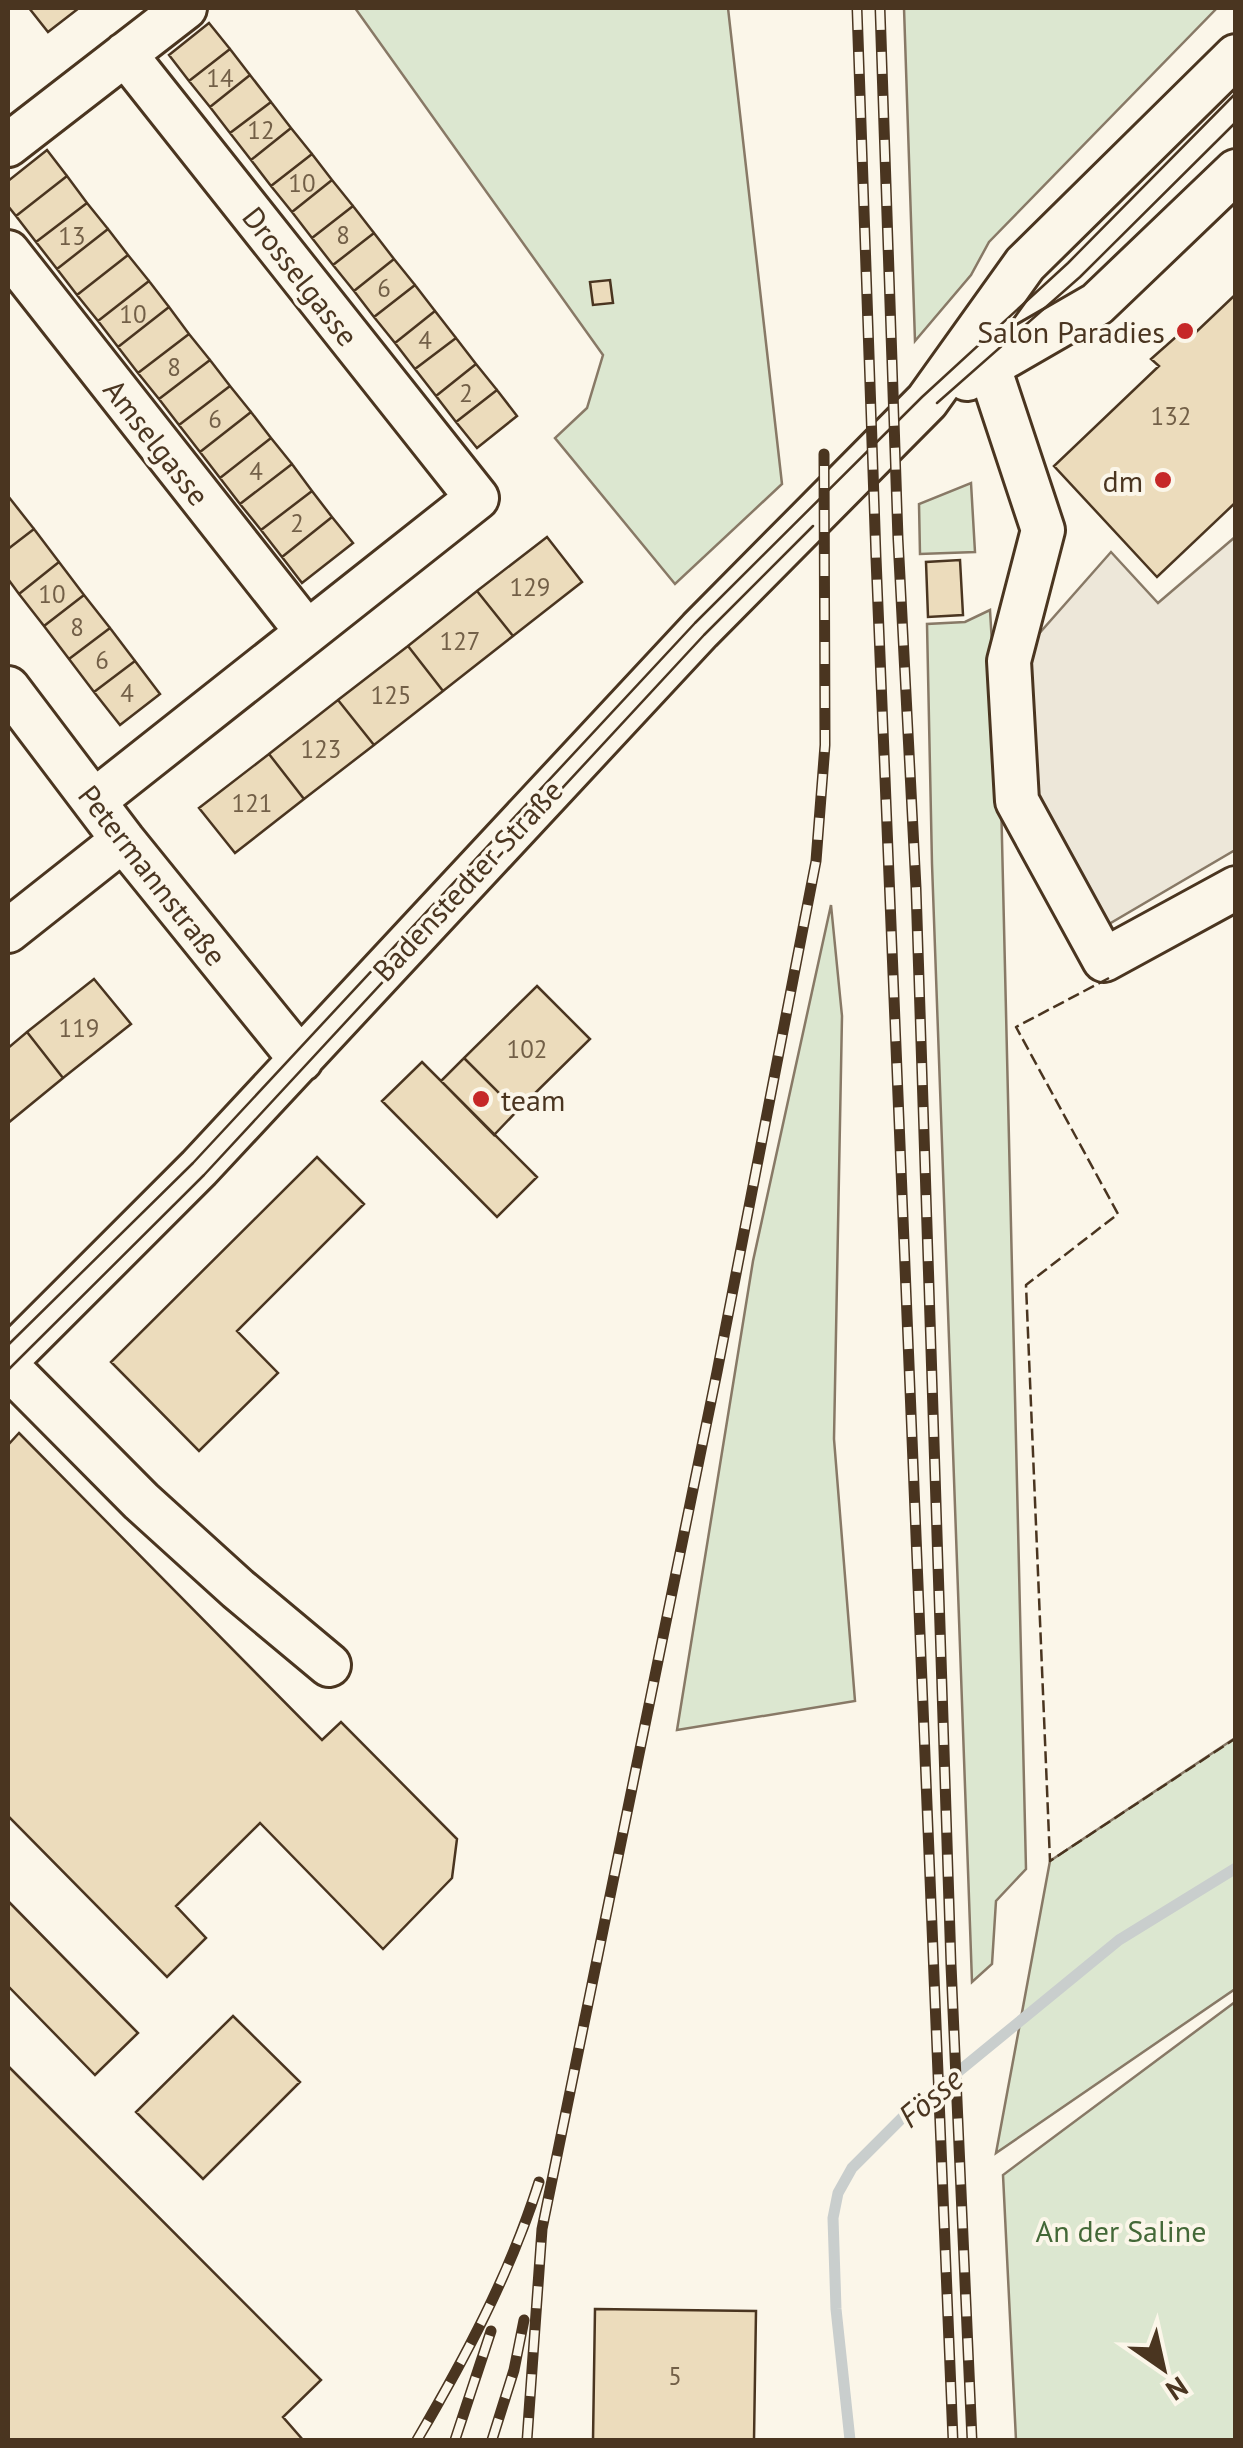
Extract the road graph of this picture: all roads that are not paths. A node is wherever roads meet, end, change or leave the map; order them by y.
1 (185, 8) edge
2 (125, 54) junction
3 (1236, 56) edge
4 (8, 145) edge
5 (1236, 172) edge
6 (8, 252) edge
7 (990, 367) junction
8 (927, 401) junction
9 (308, 632) junction
10 (8, 688) edge
11 (94, 800) junction
12 (123, 840) junction
13 (1236, 888) edge
14 (8, 931) edge
15 (301, 1060) junction
16 (8, 1359) edge
17 (8, 1366) edge
18 (329, 1664) dead end

1 - 2 street
2 - 4 street
2 - 9 street, Drosselgasse
3 - 8 street, Badenstedter Straße
5 - 7 street, Badenstedter Straße
6 - 9 street, Amselgasse
7 - 8 street, Badenstedter Straße
7 - 13 street
8 - 15 street, Badenstedter Straße
9 - 11 street
10 - 11 street, Petermannstraße
11 - 12 street, Petermannstraße
12 - 14 street
12 - 15 street, Petermannstraße
15 - 16 street, Badenstedter Straße
17 - 18 street

